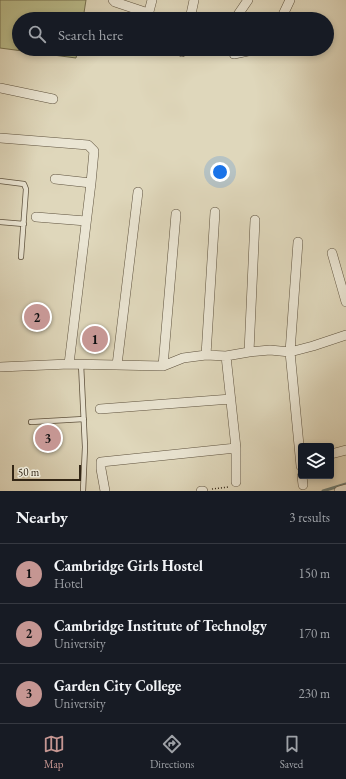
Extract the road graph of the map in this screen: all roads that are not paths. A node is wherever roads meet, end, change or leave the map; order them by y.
1 (113, 0) edge
2 (152, 0) edge
3 (194, 0) edge
4 (248, 0) edge
5 (290, 0) edge
6 (139, 12) edge
7 (149, 12) edge
8 (191, 12) edge
9 (240, 12) edge
10 (284, 12) edge
11 (0, 88) edge
12 (53, 99) dead end
13 (0, 138) edge
14 (55, 179) dead end
15 (0, 181) edge
16 (91, 182) junction
17 (138, 192) dead end
18 (215, 212) dead end
19 (176, 214) dead end
20 (36, 217) dead end
21 (254, 220) dead end
22 (86, 221) junction
23 (0, 222) edge
24 (24, 224) junction
25 (298, 242) dead end
26 (332, 252) dead end
27 (21, 257) dead end
28 (346, 302) edge
29 (346, 334) edge
30 (249, 352) junction
31 (290, 352) junction
32 (206, 355) junction
33 (226, 356) junction
34 (69, 364) junction
35 (81, 364) junction
36 (117, 365) junction
37 (163, 366) junction
38 (0, 367) edge
39 (231, 399) junction
40 (100, 409) dead end
41 (84, 419) junction
42 (32, 422) dead end
43 (299, 443) edge
44 (236, 448) junction
45 (346, 450) edge
46 (334, 453) edge
47 (236, 482) road end
48 (346, 489) edge
49 (83, 491) edge
50 (105, 491) edge
51 (339, 491) edge

1 - 6 street
2 - 7 street
3 - 8 street
4 - 9 street
5 - 10 street
11 - 12 street
13 - 16 street
14 - 16 street
15 - 24 lane
16 - 22 street
17 - 36 street
18 - 32 street
19 - 37 street
20 - 22 street
21 - 30 street
22 - 34 street
23 - 24 lane
24 - 27 lane
25 - 31 street
26 - 28 street
29 - 31 street
30 - 31 street
30 - 33 street
31 - 43 street
32 - 33 street
32 - 37 street
33 - 39 street
34 - 35 street
34 - 38 street
35 - 36 street
35 - 41 lane
36 - 37 street
39 - 40 street
39 - 44 street
41 - 42 lane
41 - 49 lane
44 - 47 street
44 - 50 street
45 - 46 street
48 - 51 street

